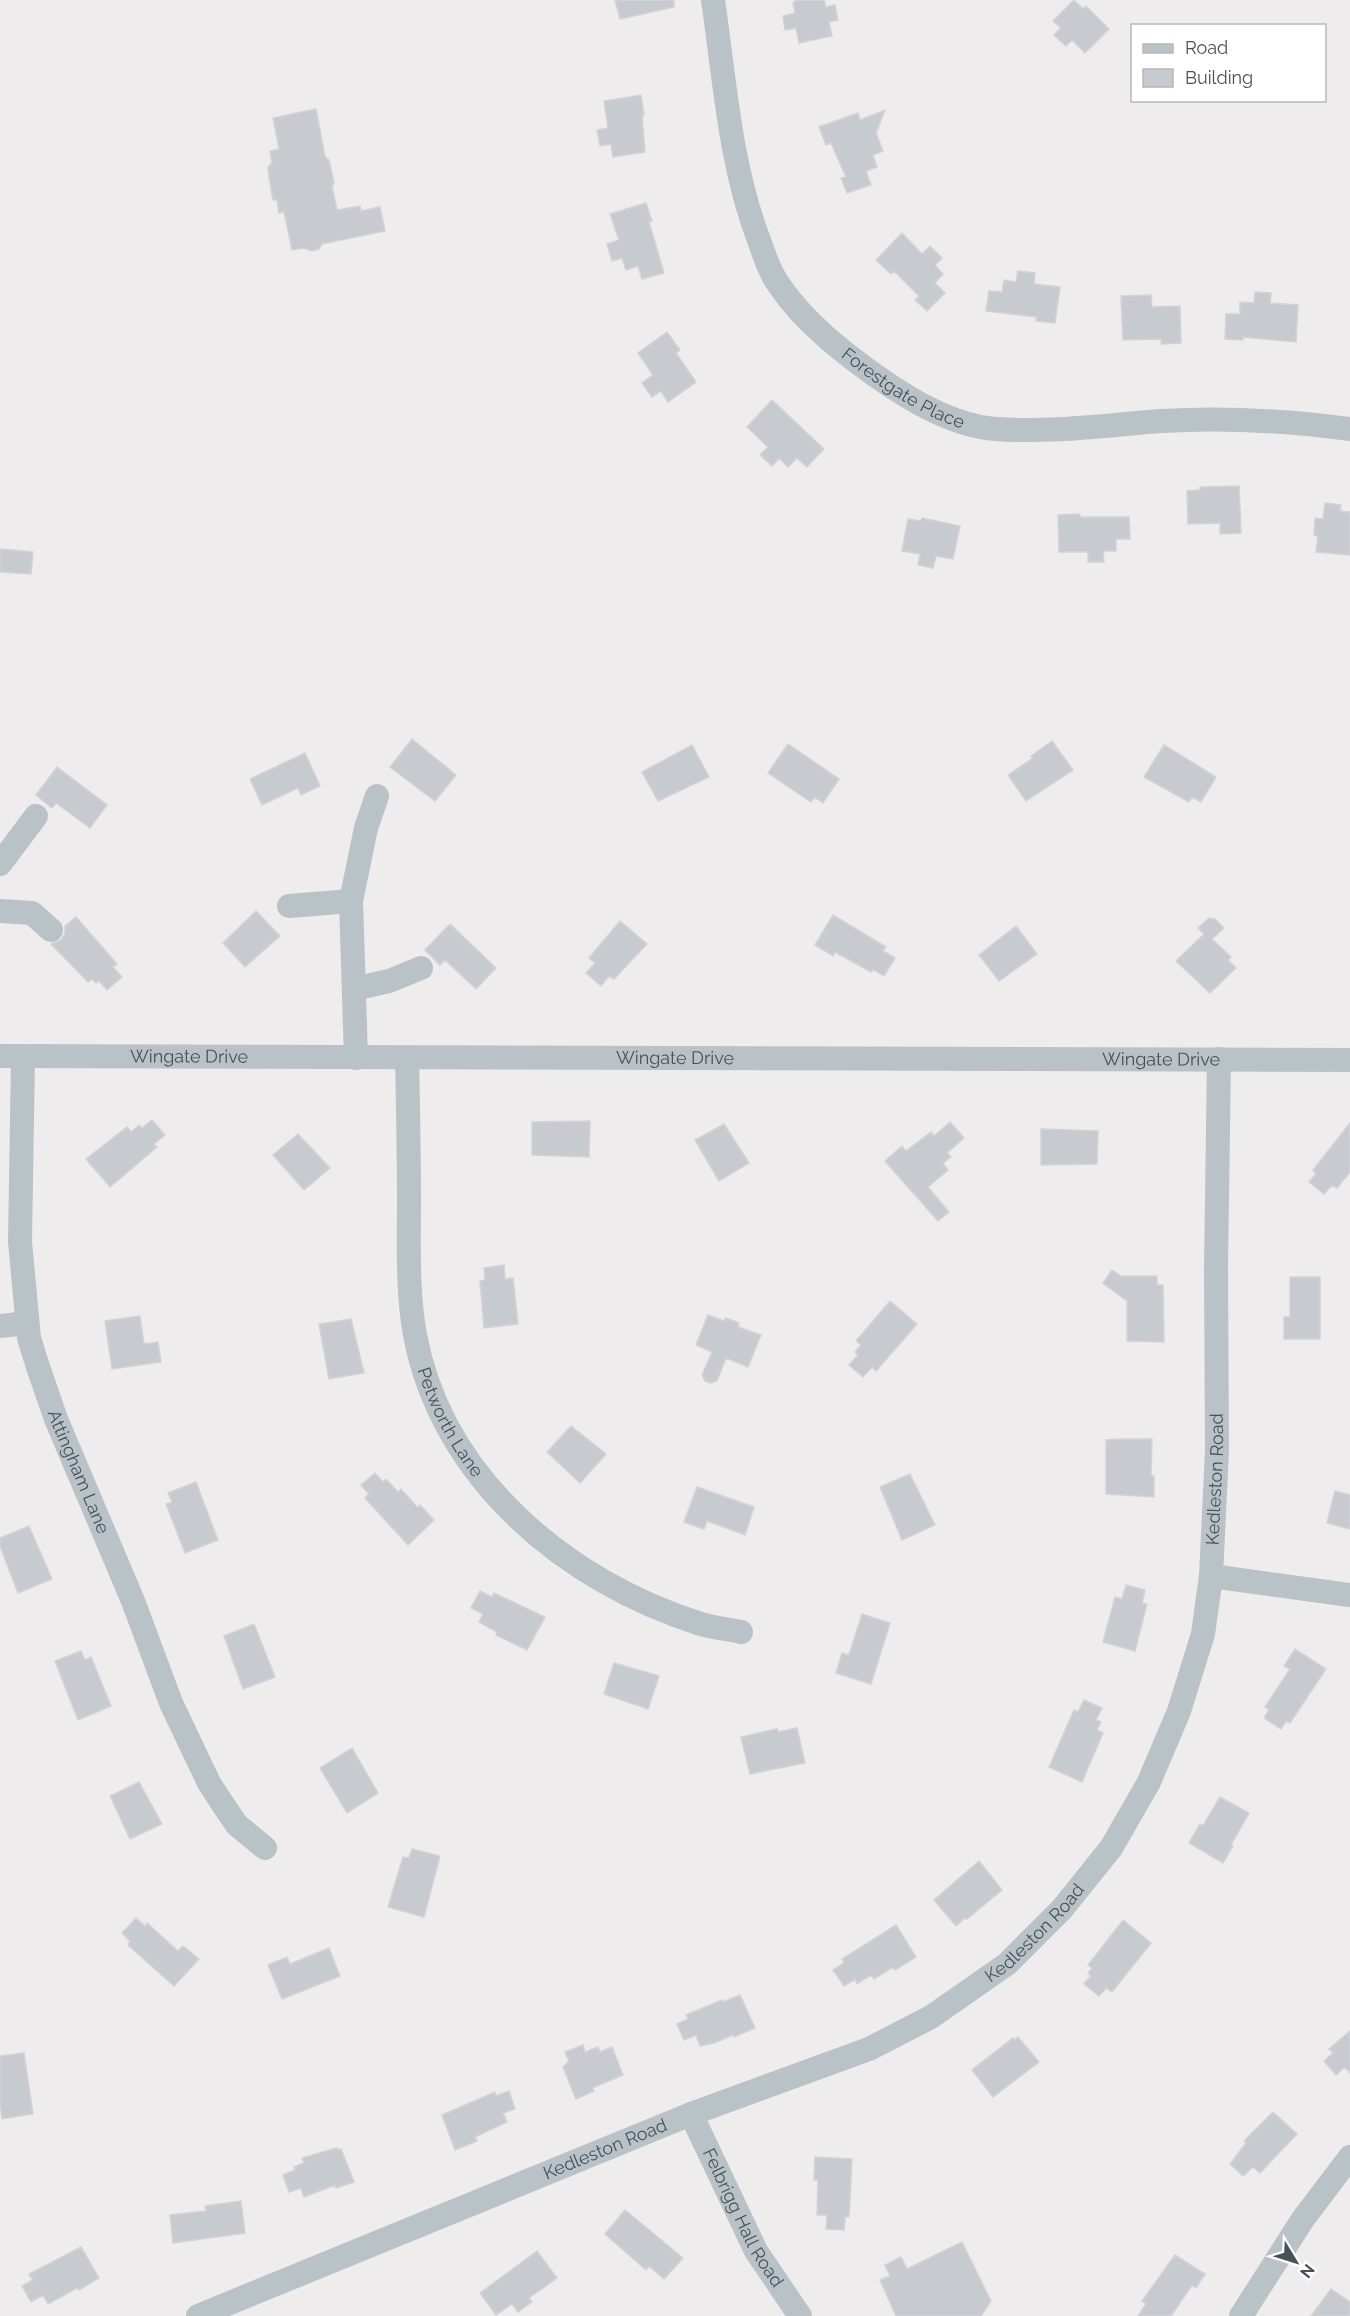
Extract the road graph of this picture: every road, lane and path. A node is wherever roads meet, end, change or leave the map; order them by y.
1 (713, 0) edge
2 (1350, 429) edge
3 (377, 796) dead end
4 (36, 816) dead end
5 (0, 864) edge
6 (351, 901) junction
7 (289, 906) dead end
8 (0, 911) edge
9 (51, 930) dead end
10 (421, 968) dead end
11 (354, 989) junction
12 (12, 1057) edge
13 (356, 1058) junction
14 (407, 1058) junction
15 (1219, 1059) junction
16 (1350, 1060) edge
17 (27, 1323) junction
18 (0, 1326) edge
19 (1211, 1576) junction
20 (1350, 1595) edge
21 (741, 1632) dead end
22 (265, 1848) dead end
23 (691, 2114) junction
24 (1350, 2157) edge
25 (198, 2316) edge
26 (800, 2316) edge
27 (1241, 2316) edge

1 - 2 street, Forestgate Place
3 - 6 street
4 - 5 street
6 - 7 street
6 - 11 street
8 - 9 street
10 - 11 street
11 - 13 street
12 - 13 street, Wingate Drive
12 - 17 street, Attingham Lane
13 - 14 street, Wingate Drive
14 - 15 street, Wingate Drive
14 - 21 street, Petworth Lane
15 - 16 street, Wingate Drive
15 - 19 street, Kedleston Road
17 - 18 street
17 - 22 street, Attingham Lane
19 - 20 street
19 - 23 street, Kedleston Road
23 - 25 street, Kedleston Road
23 - 26 street, Felbrigg Hall Road
24 - 27 street

